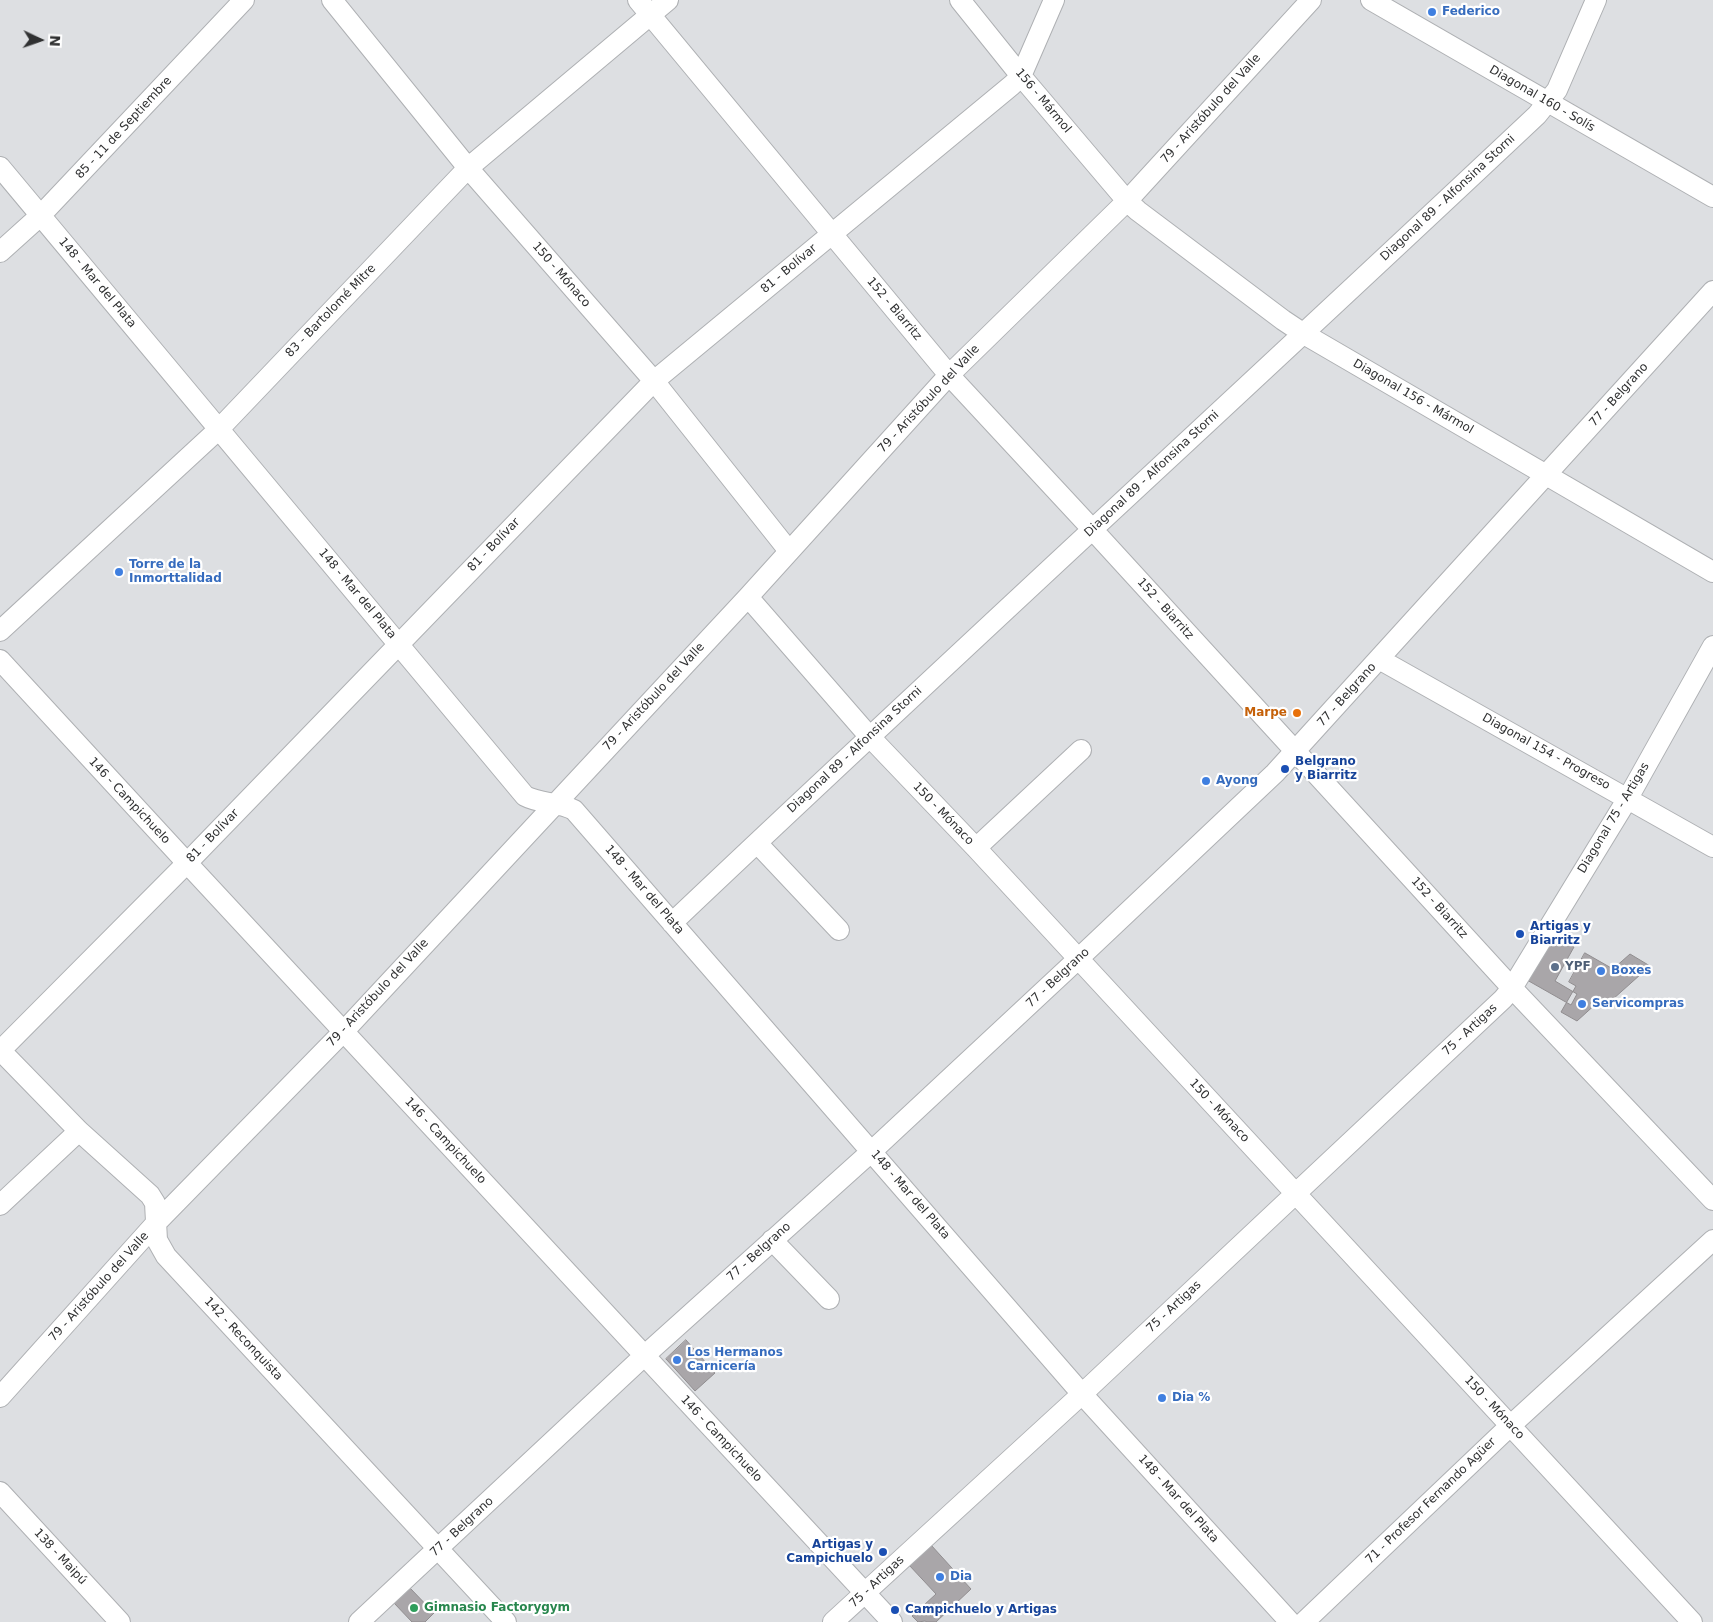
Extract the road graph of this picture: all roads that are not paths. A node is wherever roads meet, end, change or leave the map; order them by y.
1 (244, 0) edge
2 (332, 0) edge
3 (668, 0) edge
4 (960, 0) edge
5 (1054, 0) edge
6 (1311, 0) edge
7 (1371, 0) edge
8 (1596, 0) edge
9 (644, 8) edge
10 (1021, 76) junction
11 (1548, 103) junction
12 (0, 167) edge
13 (468, 168) junction
14 (1713, 197) edge
15 (1127, 201) junction
16 (40, 216) junction
17 (832, 234) junction
18 (0, 252) edge
19 (1713, 292) edge
20 (1304, 334) junction
21 (949, 375) junction
22 (654, 381) junction
23 (219, 428) junction
24 (1546, 476) junction
25 (1092, 529) junction
26 (789, 552) junction
27 (1713, 572) edge
28 (748, 597) junction
29 (0, 631) edge
30 (398, 644) junction
31 (1713, 646) edge
32 (1379, 659) junction
33 (0, 660) edge
34 (869, 736) junction
35 (1081, 750) dead end
36 (1296, 752) junction
37 (1628, 798) junction
38 (554, 804) junction
39 (757, 843) junction
40 (1713, 847) edge
41 (976, 848) junction
42 (187, 863) junction
43 (672, 923) junction
44 (839, 930) dead end
45 (1078, 960) junction
46 (1512, 988) junction
47 (344, 1031) junction
48 (0, 1050) edge
49 (80, 1131) junction
50 (872, 1150) junction
51 (1296, 1194) junction
52 (1713, 1200) edge
53 (0, 1204) edge
54 (157, 1222) junction
55 (772, 1240) junction
56 (1713, 1240) edge
57 (830, 1299) dead end
58 (644, 1356) junction
59 (1082, 1394) junction
60 (0, 1397) edge
61 (1510, 1426) junction
62 (0, 1492) edge
63 (438, 1549) junction
64 (865, 1593) junction
65 (120, 1622) edge
66 (359, 1622) edge
67 (506, 1622) edge
68 (833, 1622) edge
69 (892, 1622) edge
70 (1290, 1622) edge
71 (1304, 1622) edge
72 (1692, 1622) edge

1 - 16 street, 85 - 11 de Septiembre
2 - 13 street, 150 - Mónaco
3 - 9 street, 83 - Bartolomé Mitre
4 - 10 street, 156 - Mármol
5 - 10 street
6 - 15 street, 79 - Aristóbulo del Valle
7 - 11 street, Diagonal 160 - Solís
8 - 11 street, Diagonal 89 - Alfonsina Storni
9 - 13 street, 83 - Bartolomé Mitre
9 - 17 street, 152 - Biarritz
10 - 15 street, 156 - Mármol
10 - 17 street, 81 - Bolívar
11 - 14 street, Diagonal 160 - Solís
11 - 20 street, Diagonal 89 - Alfonsina Storni
12 - 16 street, 148 - Mar del Plata
13 - 22 street, 150 - Mónaco
13 - 23 street, 83 - Bartolomé Mitre
15 - 20 street, Diagonal 156 - Mármol
15 - 21 street, 79 - Aristóbulo del Valle
16 - 18 street, 85 - 11 de Septiembre
16 - 23 street, 148 - Mar del Plata
17 - 21 street, 152 - Biarritz
17 - 22 street, 81 - Bolívar
19 - 24 street, 77 - Belgrano
20 - 24 street, Diagonal 156 - Mármol
20 - 25 street, Diagonal 89 - Alfonsina Storni
21 - 25 street, 152 - Biarritz
21 - 26 street, 79 - Aristóbulo del Valle
22 - 26 street, 150 - Mónaco
22 - 30 street, 81 - Bolívar
23 - 29 street, 83 - Bartolomé Mitre
23 - 30 street, 148 - Mar del Plata
24 - 27 street, Diagonal 156 - Mármol
24 - 32 street, 77 - Belgrano
25 - 34 street, Diagonal 89 - Alfonsina Storni
25 - 36 street, 152 - Biarritz
26 - 28 street, 79 - Aristóbulo del Valle
28 - 34 street, 150 - Mónaco
28 - 38 street, 79 - Aristóbulo del Valle
30 - 38 street, 148 - Mar del Plata
30 - 42 street, 81 - Bolívar
31 - 37 street, Diagonal 75 - Artigas
32 - 36 street, 77 - Belgrano
32 - 37 street, Diagonal 154 - Progreso
33 - 42 street, 146 - Campichuelo
34 - 39 street, Diagonal 89 - Alfonsina Storni
34 - 41 street, 150 - Mónaco
35 - 41 street
36 - 45 street, 77 - Belgrano
36 - 46 street, 152 - Biarritz
37 - 40 street, Diagonal 154 - Progreso
37 - 46 street, Diagonal 75 - Artigas
38 - 43 street, 148 - Mar del Plata
38 - 47 street, 79 - Aristóbulo del Valle
39 - 43 street, Diagonal 89 - Alfonsina Storni
39 - 44 street
41 - 45 street, 150 - Mónaco
42 - 47 street, 146 - Campichuelo
42 - 48 street, 81 - Bolívar
43 - 50 street, 148 - Mar del Plata
45 - 50 street, 77 - Belgrano
45 - 51 street, 150 - Mónaco
46 - 51 street, 75 - Artigas
46 - 52 street, 152 - Biarritz
47 - 54 street, 79 - Aristóbulo del Valle
47 - 58 street, 146 - Campichuelo
48 - 49 street, 142 - Reconquista
49 - 53 street
49 - 54 street, 142 - Reconquista
50 - 55 street, 77 - Belgrano
50 - 59 street, 148 - Mar del Plata
51 - 59 street, 75 - Artigas
51 - 61 street, 150 - Mónaco
54 - 60 street, 79 - Aristóbulo del Valle
54 - 63 street, 142 - Reconquista
55 - 57 street
55 - 58 street, 77 - Belgrano
56 - 61 street, 71 - Profesor Fernando Agüer
58 - 63 street, 77 - Belgrano
58 - 64 street, 146 - Campichuelo
59 - 64 street, 75 - Artigas
59 - 70 street, 148 - Mar del Plata
61 - 71 street, 71 - Profesor Fernando Agüer
61 - 72 street, 150 - Mónaco
62 - 65 street, 138 - Maipú
63 - 66 street, 77 - Belgrano
63 - 67 street, 142 - Reconquista
64 - 68 street, 75 - Artigas
64 - 69 street, 146 - Campichuelo

